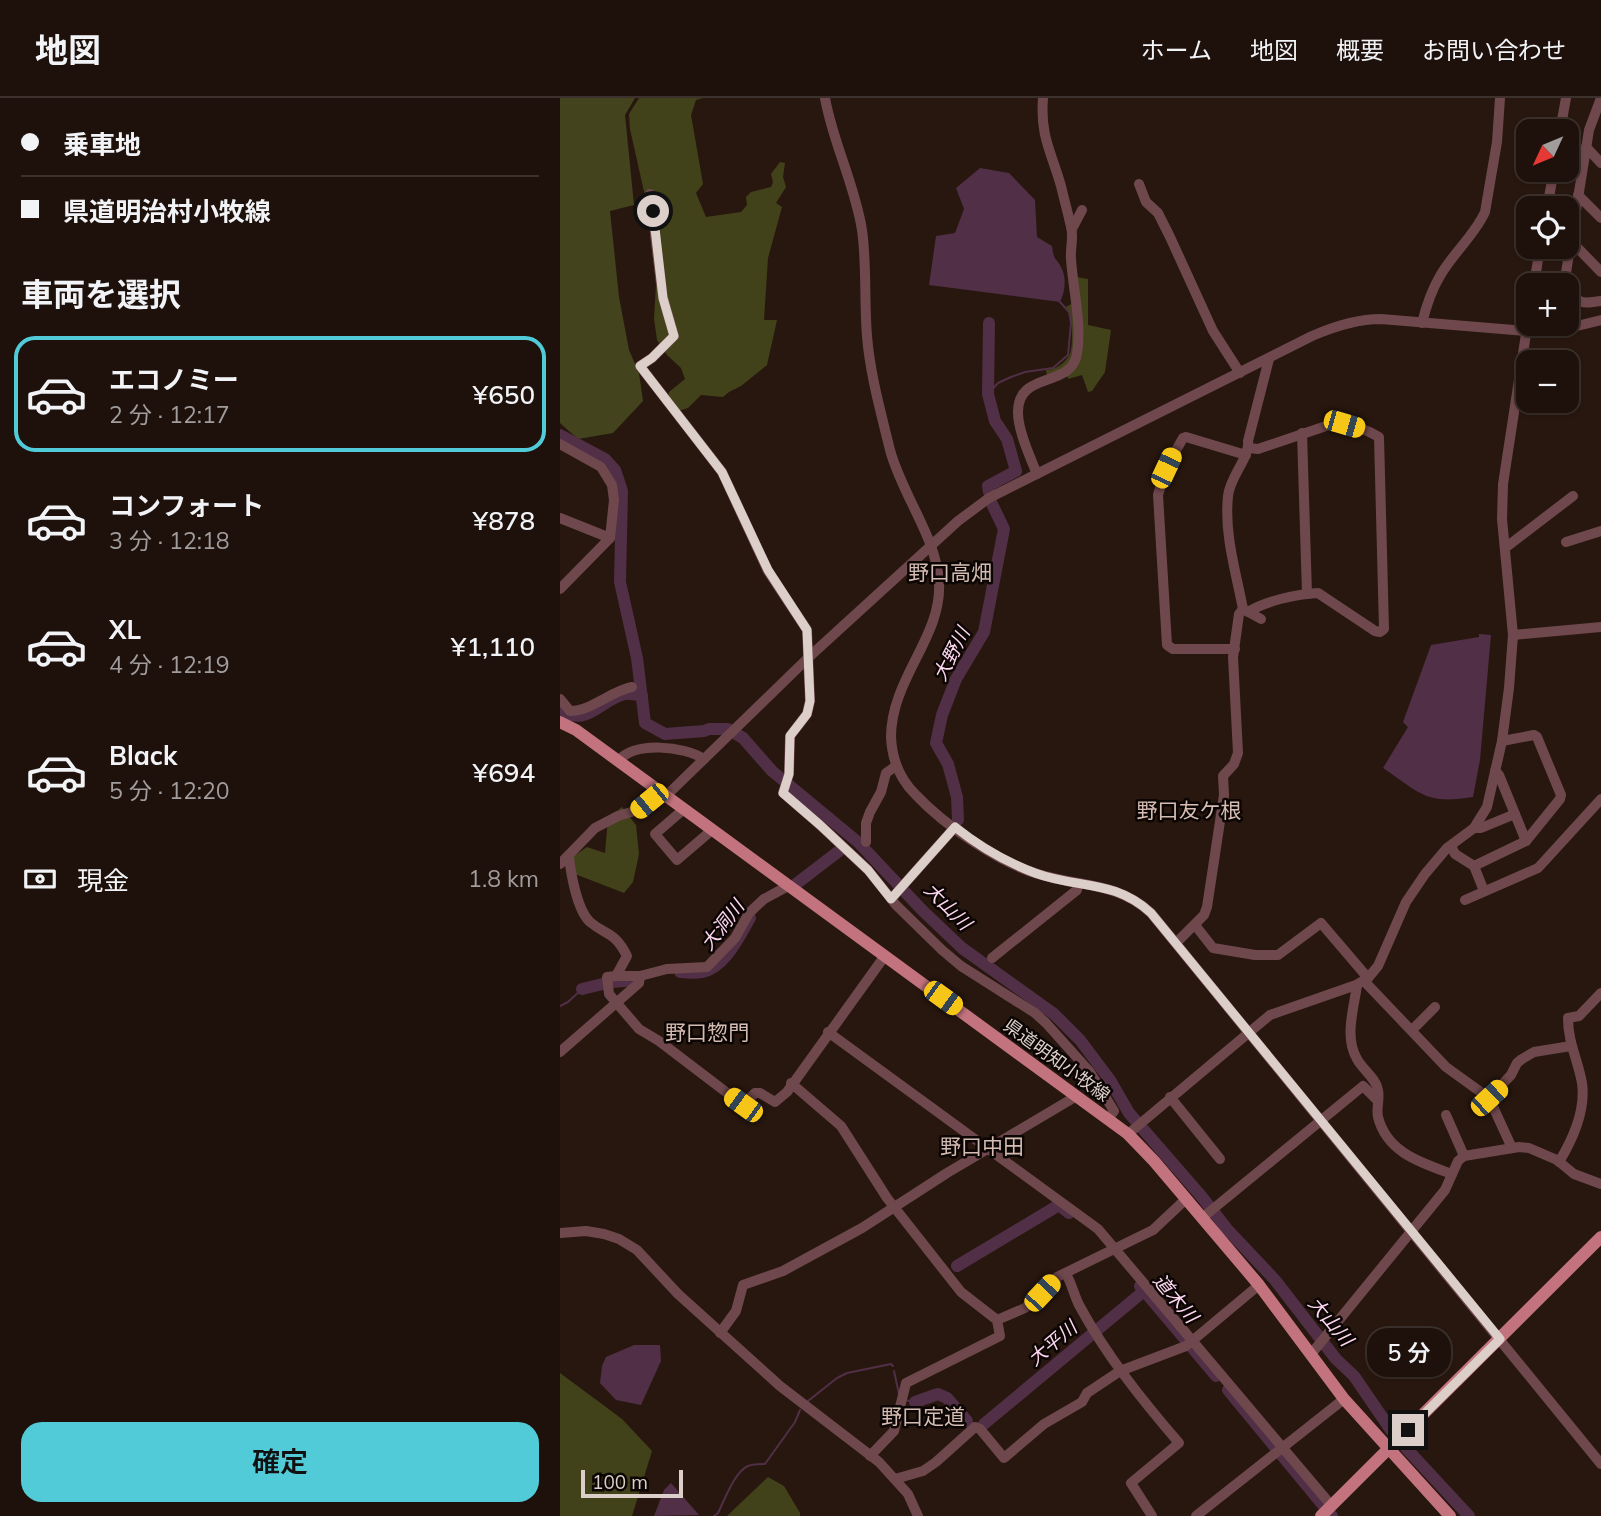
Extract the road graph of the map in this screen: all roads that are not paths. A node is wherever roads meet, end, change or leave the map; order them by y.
1 (825, 98) edge
2 (1043, 98) edge
3 (1500, 98) edge
4 (1566, 98) edge
5 (1600, 103) edge
6 (1562, 119) edge
7 (1586, 147) junction
8 (1601, 163) edge
9 (1139, 184) dead end
10 (650, 194) dead end
11 (1578, 195) joint
12 (1082, 210) dead end
13 (1601, 218) edge
14 (1072, 229) junction
15 (1579, 249) edge
16 (1600, 269) edge
17 (1601, 301) edge
18 (1579, 302) edge
19 (1601, 320) edge
20 (1422, 323) junction
21 (1516, 326) edge
22 (1579, 326) edge
23 (1525, 336) edge
24 (1269, 359) junction
25 (1240, 373) junction
26 (1302, 432) junction
27 (560, 444) edge
28 (1247, 451) junction
29 (1037, 474) junction
30 (1573, 496) dead end
31 (560, 518) edge
32 (1601, 531) edge
33 (610, 538) junction
34 (1566, 542) dead end
35 (932, 547) junction
36 (1505, 548) junction
37 (560, 589) edge
38 (1307, 594) junction
39 (1245, 610) junction
40 (1261, 619) dead end
41 (1601, 627) edge
42 (1513, 635) junction
43 (1235, 649) junction
44 (809, 657) junction
45 (632, 687) dead end
46 (560, 699) edge
47 (560, 722) edge
48 (1502, 741) junction
49 (704, 759) junction
50 (618, 761) junction
51 (896, 766) junction
52 (1495, 771) junction
53 (663, 794) junction
54 (1601, 799) edge
55 (684, 809) junction
56 (1515, 814) junction
57 (955, 827) junction
58 (1474, 828) junction
59 (712, 830) junction
60 (1526, 841) junction
61 (866, 842) dead end
62 (1451, 846) junction
63 (564, 861) edge
64 (1474, 866) junction
65 (1078, 883) junction
66 (788, 886) junction
67 (1484, 891) junction
68 (893, 897) junction
69 (1465, 900) dead end
70 (1195, 925) junction
71 (1177, 942) junction
72 (884, 957) junction
73 (992, 958) dead end
74 (640, 976) junction
75 (610, 981) junction
76 (1363, 981) junction
77 (1601, 993) edge
78 (616, 1002) junction
79 (1435, 1007) dead end
80 (1412, 1030) junction
81 (1249, 1031) junction
82 (828, 1032) junction
83 (1571, 1046) junction
84 (560, 1052) edge
85 (791, 1083) junction
86 (1075, 1097) junction
87 (1489, 1098) junction
88 (1167, 1100) junction
89 (1377, 1100) junction
90 (1446, 1115) dead end
91 (1108, 1119) junction
92 (1320, 1121) junction
93 (1130, 1132) junction
94 (1512, 1148) junction
95 (989, 1149) junction
96 (1464, 1156) junction
97 (1220, 1158) dead end
98 (1559, 1162) junction
99 (1452, 1174) junction
100 (1601, 1184) edge
101 (1186, 1199) junction
102 (894, 1206) junction
103 (1203, 1217) junction
104 (1412, 1232) junction
105 (560, 1233) edge
106 (1601, 1237) edge
107 (1116, 1249) junction
108 (1066, 1274) junction
109 (1259, 1285) junction
110 (997, 1320) junction
111 (720, 1333) junction
112 (1500, 1339) junction
113 (1189, 1343) junction
114 (1314, 1350) junction
115 (1120, 1371) junction
116 (1344, 1399) junction
117 (1388, 1449) junction
118 (1280, 1450) junction
119 (870, 1456) junction
120 (1601, 1464) edge
121 (895, 1479) junction
122 (1325, 1511) edge
123 (918, 1516) edge
124 (1152, 1516) edge
125 (1196, 1516) edge
126 (1450, 1516) edge

1 - 35 street
2 - 14 street
3 - 20 street
4 - 6 street
5 - 7 street
7 - 8 street
7 - 11 street
9 - 25 street
10 - 44 street
11 - 13 street
12 - 14 street
14 - 29 street
15 - 16 street
17 - 18 street
19 - 22 street
20 - 21 street
20 - 24 street
23 - 36 street
24 - 25 street
24 - 28 street
25 - 29 street
26 - 28 street
26 - 38 street
26 - 38 street
27 - 33 street
28 - 39 street
28 - 43 street
29 - 35 street
30 - 36 street
31 - 33 street
32 - 34 street
33 - 37 street
35 - 44 street
35 - 51 street
36 - 42 street
38 - 39 street
39 - 40 street
39 - 43 street
41 - 42 street
42 - 48 street
43 - 70 street
44 - 49 street
44 - 68 street
45 - 46 street
47 - 50 main road, 県道明知小牧線
48 - 52 street
48 - 60 street
49 - 50 street
49 - 53 street
50 - 53 main road, 県道明知小牧線
51 - 57 street
51 - 61 street
52 - 56 street
52 - 58 street
53 - 55 main road, 県道明知小牧線
53 - 63 street
54 - 67 street
55 - 59 main road, 県道明知小牧線
55 - 59 street
56 - 58 street
56 - 60 street
57 - 65 street
57 - 68 street
58 - 62 street
59 - 66 main road, 県道明知小牧線
60 - 64 street
62 - 64 street
62 - 76 street
63 - 75 street
64 - 67 street
65 - 71 street
65 - 73 street
66 - 72 main road, 県道明知小牧線
66 - 74 street
67 - 69 street
68 - 91 street
70 - 71 street
70 - 76 street
71 - 81 street
72 - 82 street
72 - 86 main road, 県道明知小牧線
74 - 75 street
74 - 78 street
75 - 78 street
76 - 80 street
76 - 81 street
76 - 89 street
77 - 83 street
78 - 84 street
78 - 85 street
79 - 80 street
80 - 87 street
81 - 88 street
81 - 92 street
82 - 85 street
82 - 95 street
83 - 87 street
83 - 98 street
85 - 102 street
86 - 91 main road, 県道明知小牧線
86 - 95 street
87 - 94 street
88 - 93 street
88 - 97 street
89 - 92 street
89 - 99 street
90 - 96 street
91 - 93 main road, 県道明知小牧線
92 - 103 street
92 - 104 street
93 - 101 main road, 県道明知小牧線
94 - 96 street
94 - 98 street
95 - 102 street
95 - 107 street
96 - 99 street
98 - 100 street
99 - 104 street
101 - 103 main road, 県道明知小牧線
101 - 107 street
102 - 110 street
102 - 111 street
103 - 109 main road, 県道明知小牧線
104 - 112 street
104 - 114 street
105 - 111 street
106 - 112 main road
107 - 108 street
107 - 113 street
108 - 110 street
108 - 115 street
109 - 113 street
109 - 114 main road, 県道明知小牧線
110 - 119 street
111 - 119 street
112 - 117 main road
112 - 120 street
113 - 115 street
113 - 118 street
114 - 116 main road, 県道明知小牧線
115 - 121 street
115 - 124 street
116 - 117 main road, 県道明知小牧線
116 - 118 street
117 - 122 main road
117 - 126 main road, 県道明知小牧線
118 - 122 street
118 - 125 street
119 - 121 street
121 - 123 street

